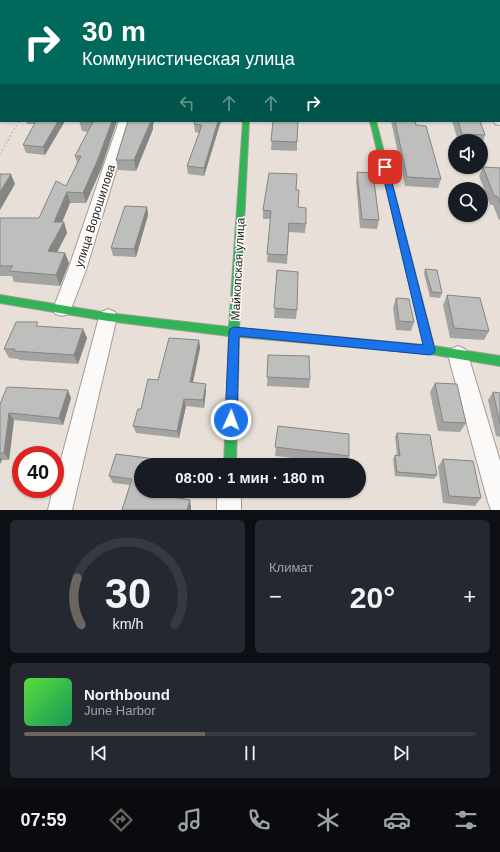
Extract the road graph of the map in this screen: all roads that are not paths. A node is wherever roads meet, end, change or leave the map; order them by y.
1 (125, 122) edge
2 (246, 122) edge
3 (373, 122) edge
4 (0, 299) edge
5 (62, 309) junction
6 (108, 317) junction
7 (234, 332) junction
8 (430, 350) junction
9 (458, 355) junction
10 (500, 361) edge
11 (230, 458) edge
12 (229, 498) edge
13 (500, 502) edge
14 (60, 510) edge
15 (229, 510) edge

1 - 5 street, улица Ворошилова
2 - 7 street, Майкопская улица
3 - 8 street
4 - 5 street
5 - 6 street
6 - 7 street
6 - 14 street
7 - 8 street
7 - 11 street, Майкопская улица
8 - 9 street
9 - 10 street
9 - 13 street
12 - 15 street

